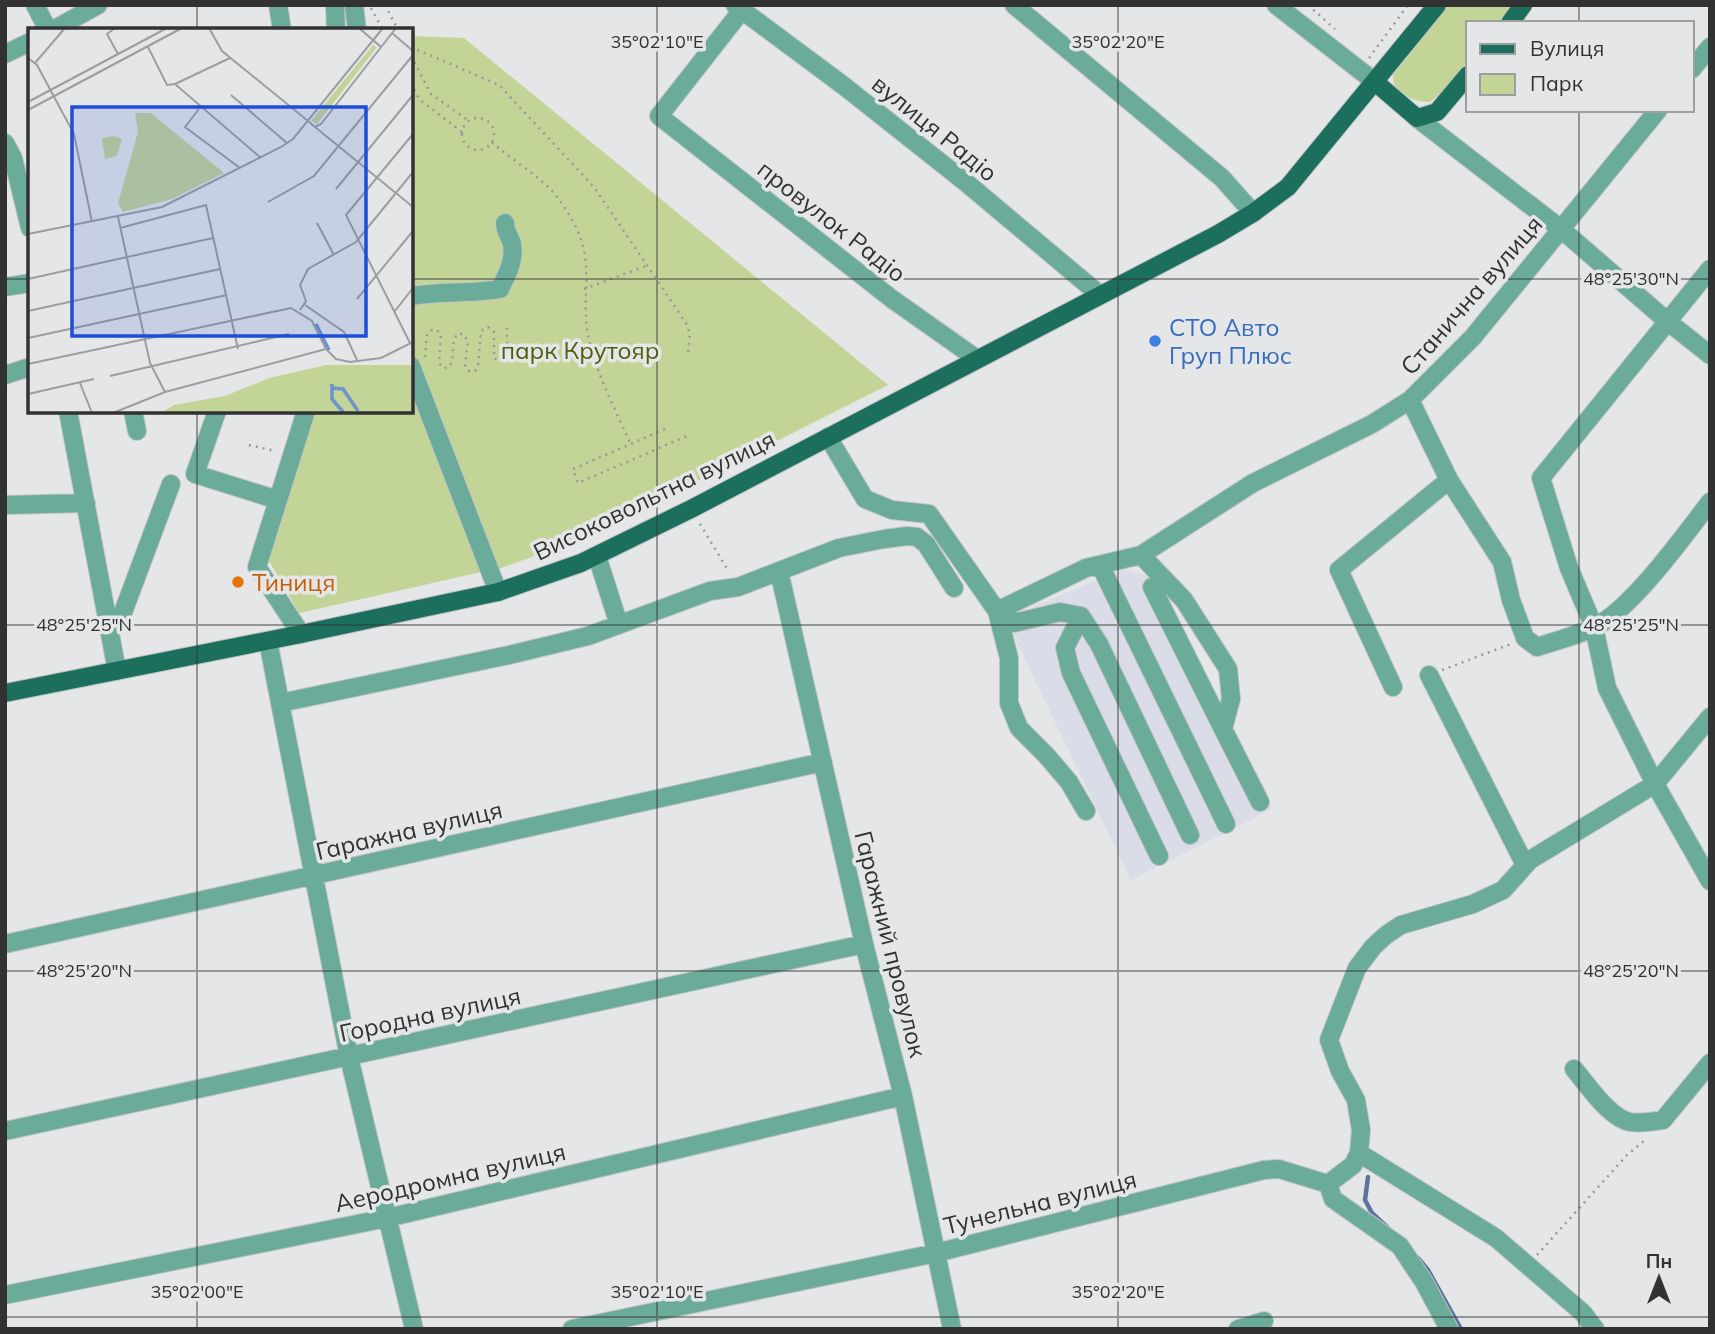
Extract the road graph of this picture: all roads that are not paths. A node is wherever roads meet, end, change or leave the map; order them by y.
1 (35, 5) edge
2 (98, 5) edge
3 (278, 5) edge
4 (335, 5) edge
5 (354, 5) edge
6 (1014, 5) edge
7 (1437, 5) edge
8 (1523, 5) edge
9 (1280, 6) edge
10 (738, 8) edge
11 (1511, 21) edge
12 (83, 23) edge
13 (49, 28) edge
14 (59, 28) edge
15 (282, 28) edge
16 (336, 28) edge
17 (357, 28) edge
18 (28, 43) edge
19 (1710, 47) edge
20 (5, 54) edge
21 (1694, 67) edge
22 (1466, 77) edge
23 (1375, 82) junction
24 (1656, 112) edge
25 (1417, 118) junction
26 (8, 154) edge
27 (1253, 213) junction
28 (28, 221) edge
29 (505, 223) dead end
30 (1561, 229) junction
31 (1710, 269) edge
32 (28, 283) edge
33 (5, 287) edge
34 (1100, 295) junction
35 (413, 296) edge
36 (1667, 321) junction
37 (1710, 355) edge
38 (977, 359) junction
39 (28, 368) edge
40 (414, 374) edge
41 (5, 375) edge
42 (1410, 400) junction
43 (68, 413) edge
44 (133, 413) edge
45 (216, 413) edge
46 (305, 413) edge
47 (137, 431) dead end
48 (828, 437) junction
49 (1449, 480) junction
50 (170, 484) dead end
51 (278, 500) junction
52 (1710, 502) edge
53 (86, 503) junction
54 (6, 509) edge
55 (1141, 555) junction
56 (597, 556) junction
57 (1100, 565) junction
58 (779, 571) junction
59 (1152, 587) dead end
60 (954, 588) dead end
61 (498, 592) junction
62 (1000, 610) junction
63 (1081, 615) junction
64 (108, 619) junction
65 (619, 625) junction
66 (1594, 628) junction
67 (301, 634) junction
68 (268, 641) junction
69 (117, 671) junction
70 (1429, 675) road end
71 (1393, 687) dead end
72 (5, 692) edge
73 (280, 703) junction
74 (1710, 717) edge
75 (1223, 729) junction
76 (823, 762) junction
77 (1655, 785) junction
78 (1260, 802) dead end
79 (1086, 811) dead end
80 (1226, 824) dead end
81 (1190, 835) dead end
82 (1159, 856) dead end
83 (1525, 865) junction
84 (315, 877) junction
85 (1710, 881) edge
86 (5, 944) edge
87 (864, 944) junction
88 (349, 1057) junction
89 (1710, 1063) edge
90 (1574, 1069) dead end
91 (903, 1096) junction
92 (5, 1131) edge
93 (1359, 1153) junction
94 (1328, 1184) junction
95 (387, 1218) junction
96 (936, 1253) junction
97 (5, 1295) edge
98 (1264, 1321) dead end
99 (414, 1329) edge
100 (572, 1329) edge
101 (952, 1329) edge
102 (1238, 1329) edge
103 (1449, 1329) edge
104 (1595, 1329) edge

1 - 13 street
2 - 12 street
3 - 15 street
4 - 16 street
5 - 17 street
6 - 27 street
7 - 23 main road, Високовольтна вулиця
8 - 11 main road
9 - 23 street
10 - 34 street, вулиця Радіо
10 - 38 street, провулок Радіо
12 - 14 street
18 - 20 street
19 - 21 street
22 - 25 main road
23 - 25 main road
23 - 27 main road, Високовольтна вулиця
24 - 30 street, Станична вулиця
25 - 30 street
26 - 28 street
27 - 34 main road, Високовольтна вулиця
29 - 35 street
30 - 36 street
30 - 42 street, Станична вулиця
31 - 36 street
32 - 33 street
34 - 38 main road, Високовольтна вулиця
36 - 37 street
36 - 66 street
38 - 48 main road, Високовольтна вулиця
39 - 41 street
40 - 61 street
42 - 49 street
42 - 55 street, Станична вулиця
43 - 53 street
44 - 47 street
45 - 51 street
46 - 51 street
48 - 56 main road, Високовольтна вулиця
48 - 62 street
49 - 66 street
49 - 71 street
50 - 64 street
51 - 67 street
52 - 66 street
53 - 54 street
53 - 64 street
55 - 57 street, Станична вулиця
55 - 75 street
56 - 61 main road, Високовольтна вулиця
56 - 65 street
57 - 62 street, Станична вулиця
57 - 80 street
58 - 60 street
58 - 65 street
58 - 76 street, Гаражний провулок
59 - 75 street
61 - 67 main road, Високовольтна вулиця
62 - 63 street
62 - 79 street
63 - 81 street
63 - 82 street
64 - 69 street
65 - 73 street
66 - 77 street
67 - 68 main road, Високовольтна вулиця
68 - 69 main road, Високовольтна вулиця
68 - 73 street
69 - 72 main road, Високовольтна вулиця
70 - 83 street
73 - 84 street
74 - 77 street
75 - 78 street
76 - 84 street, Гаражна вулиця
76 - 87 street, Гаражний провулок
77 - 83 street
77 - 85 street
83 - 93 street
84 - 86 street, Гаражна вулиця
84 - 88 street
87 - 88 street, Городна вулиця
87 - 91 street, Гаражний провулок
88 - 92 street, Городна вулиця
88 - 95 street
89 - 90 street
91 - 95 street, Аеродромна вулиця
91 - 96 street, Гаражний провулок
93 - 94 street
93 - 104 street
94 - 96 street, Тунельна вулиця
94 - 103 street
95 - 97 street, Аеродромна вулиця
95 - 99 street
96 - 100 street, Тунельна вулиця
96 - 101 street, Гаражний провулок
98 - 102 street

